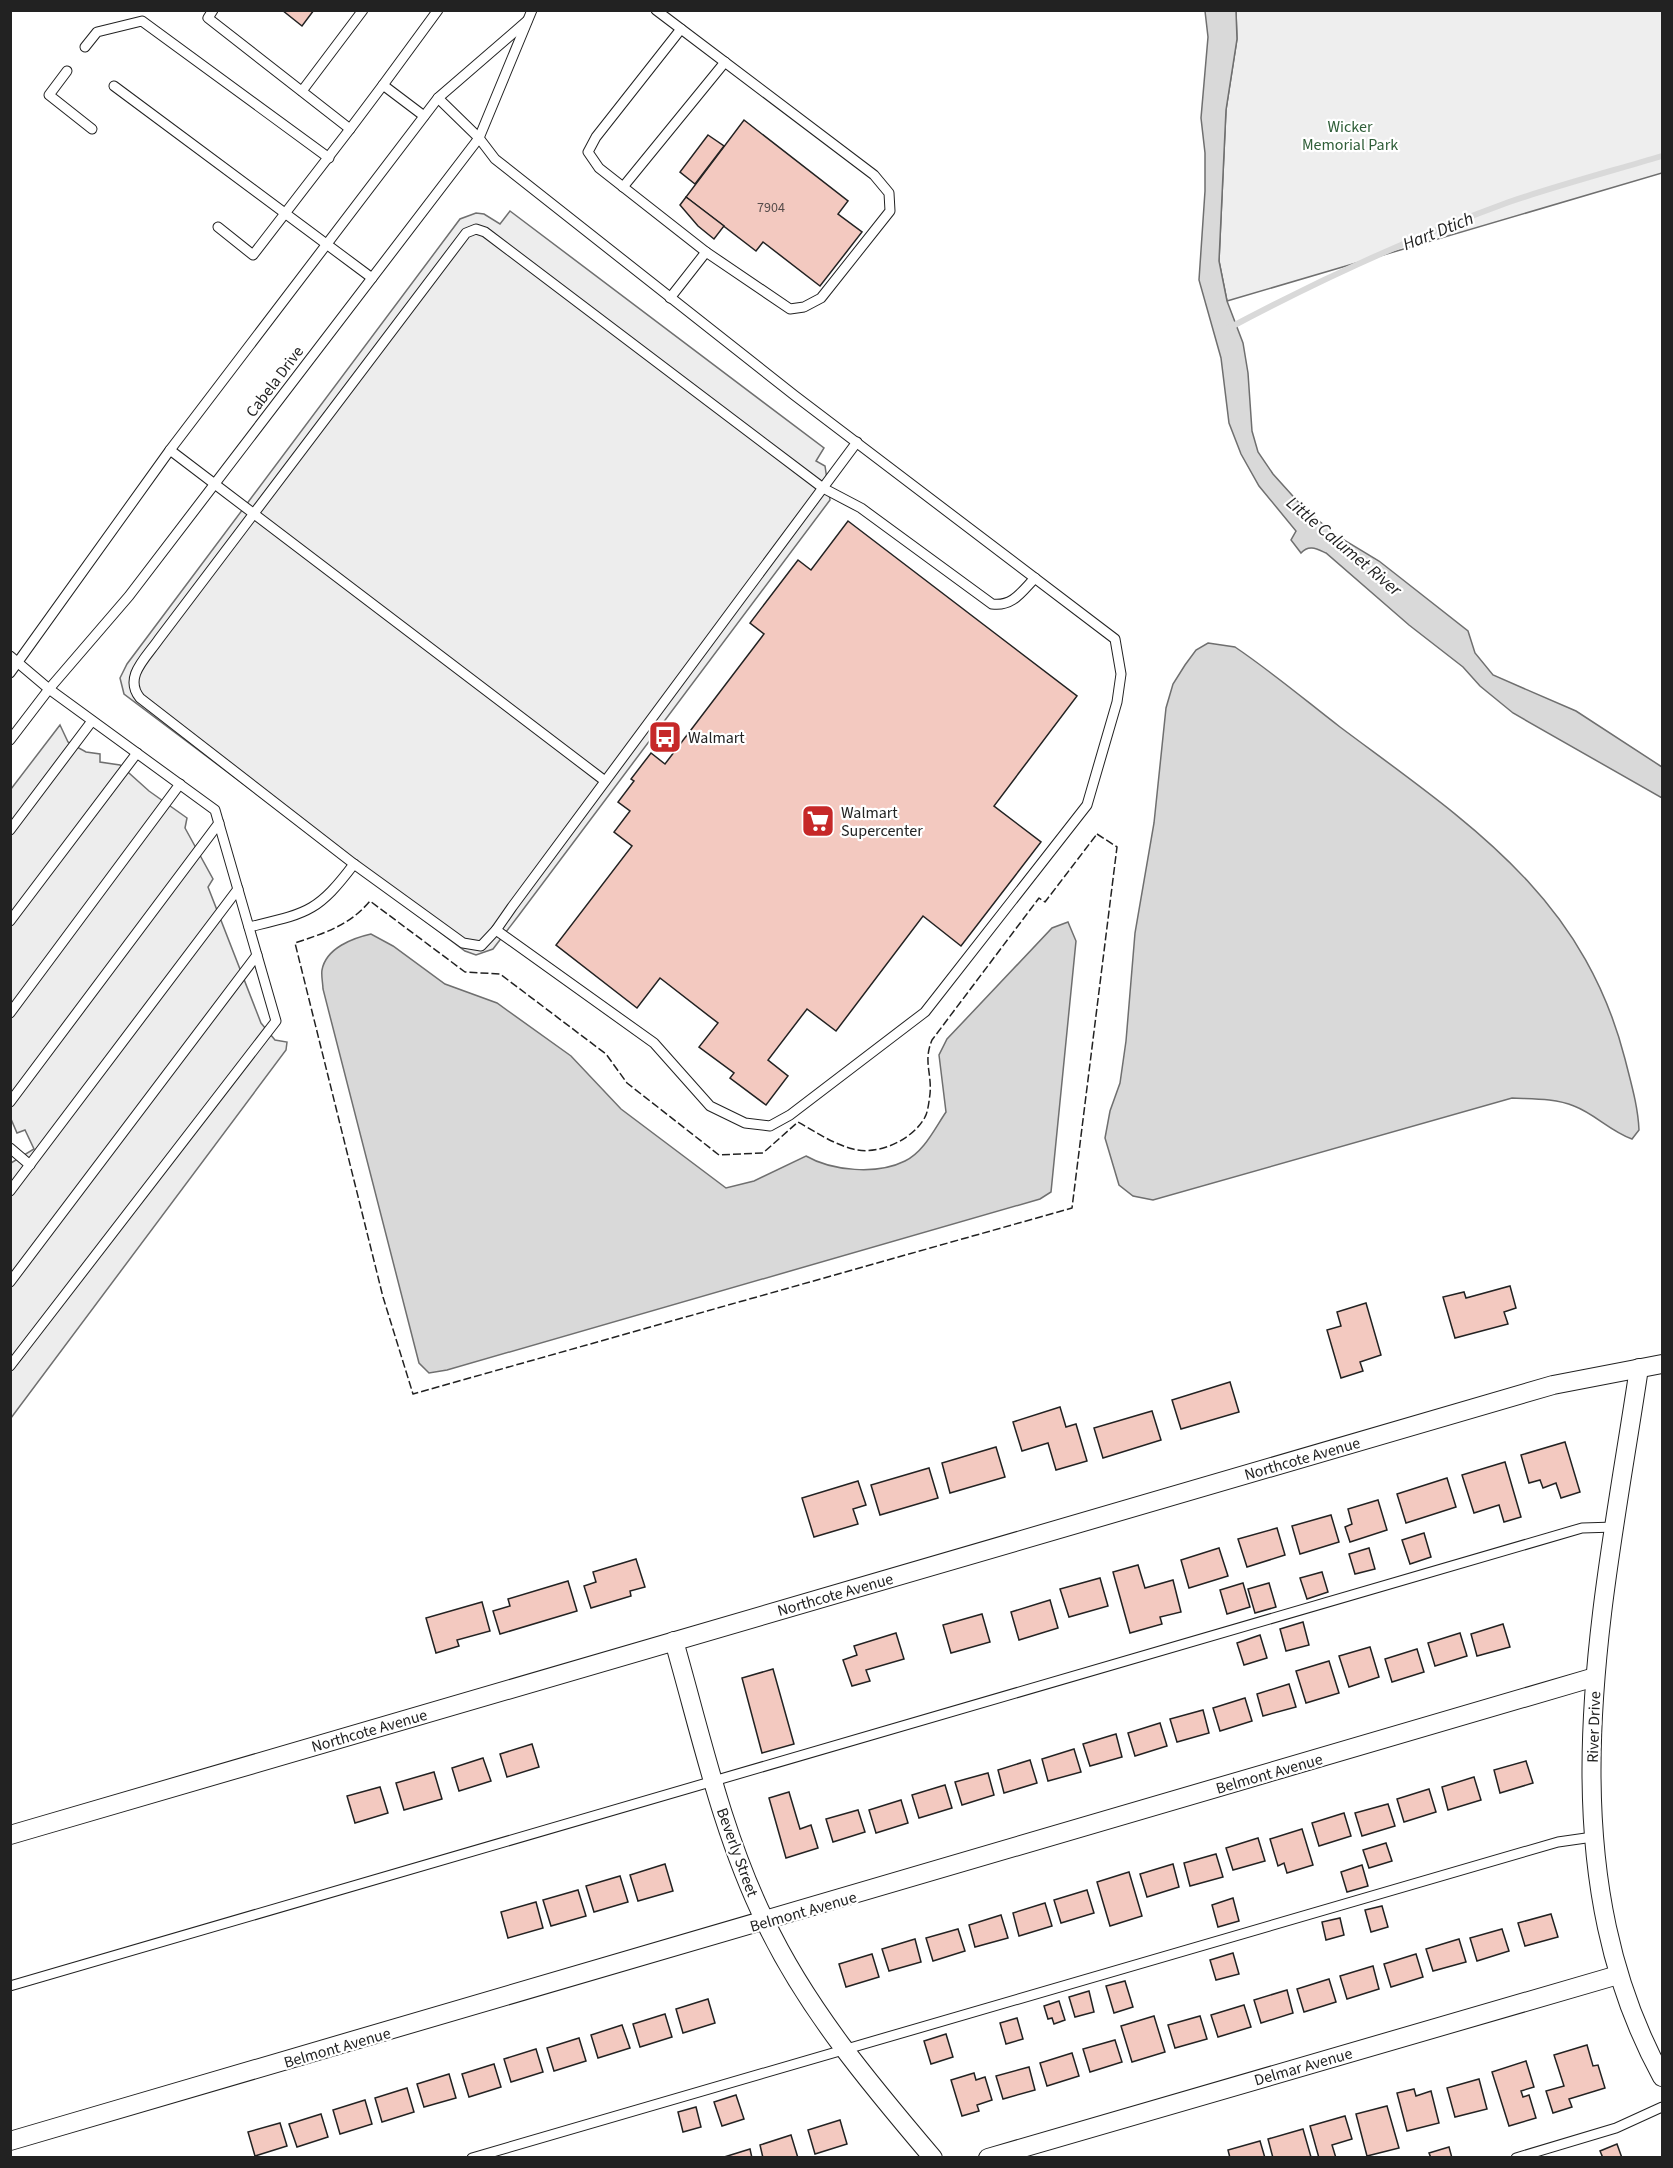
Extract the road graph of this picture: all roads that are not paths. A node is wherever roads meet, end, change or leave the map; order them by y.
1 (363, 10) edge
2 (438, 10) edge
3 (656, 10) edge
4 (211, 14) edge
5 (530, 15) edge
6 (681, 29) junction
7 (85, 47) dead end
8 (725, 62) junction
9 (67, 71) dead end
10 (383, 84) junction
11 (114, 86) dead end
12 (302, 91) junction
13 (438, 98) junction
14 (424, 116) junction
15 (92, 129) dead end
16 (350, 129) junction
17 (479, 138) junction
18 (328, 158) junction
19 (623, 187) junction
20 (286, 215) junction
21 (218, 227) dead end
22 (326, 245) junction
23 (706, 252) junction
24 (372, 278) junction
25 (670, 298) junction
26 (856, 442) junction
27 (170, 450) junction
28 (214, 484) junction
29 (823, 488) junction
30 (254, 514) junction
31 (1035, 578) junction
32 (14, 659) edge
33 (10, 673) edge
34 (49, 689) junction
35 (92, 721) junction
36 (10, 740) edge
37 (137, 753) junction
38 (604, 781) junction
39 (180, 784) junction
40 (219, 823) junction
41 (10, 830) edge
42 (354, 864) junction
43 (238, 889) junction
44 (10, 921) edge
45 (249, 927) junction
46 (496, 930) junction
47 (256, 955) junction
48 (10, 1013) edge
49 (10, 1102) edge
50 (10, 1148) edge
51 (30, 1165) junction
52 (10, 1191) edge
53 (10, 1282) edge
54 (1662, 1364) edge
55 (10, 1366) edge
56 (1639, 1368) junction
57 (1615, 1527) junction
58 (674, 1641) junction
59 (1595, 1677) junction
60 (714, 1780) junction
61 (10, 1835) edge
62 (1593, 1837) junction
63 (765, 1922) junction
64 (1618, 1975) junction
65 (10, 1986) edge
66 (846, 2049) junction
67 (1662, 2077) edge
68 (1662, 2107) edge
69 (10, 2141) edge
70 (472, 2157) edge
71 (933, 2157) edge
72 (988, 2157) edge
73 (1516, 2157) edge

1 - 12 lane
2 - 10 lane
3 - 6 lane
4 - 12 lane
5 - 13 lane, Cabela Drive
5 - 17 lane, Cabela Drive
6 - 8 lane
6 - 19 lane
7 - 18 lane
8 - 19 lane
8 - 23 lane
9 - 15 lane
10 - 14 lane
10 - 16 lane
11 - 20 lane
12 - 16 lane
13 - 14 lane, Cabela Drive
13 - 17 lane
14 - 22 lane, Cabela Drive
16 - 18 lane
17 - 24 lane, Cabela Drive
17 - 25 lane
18 - 20 lane
19 - 23 lane
20 - 21 lane
20 - 22 lane
22 - 24 lane
22 - 27 lane, Cabela Drive
23 - 25 lane
24 - 28 lane, Cabela Drive
25 - 26 lane
26 - 29 lane
26 - 31 lane
27 - 28 lane
27 - 32 lane, Cabela Drive
28 - 30 lane
28 - 34 lane, Cabela Drive
29 - 30 lane
29 - 31 lane
29 - 38 lane
30 - 38 lane
30 - 42 lane
31 - 46 lane
32 - 33 lane, Cabela Drive
32 - 34 lane
34 - 35 lane
34 - 36 lane, Cabela Drive
35 - 37 lane
35 - 41 lane
37 - 39 lane
37 - 44 lane
38 - 46 lane
39 - 40 lane
39 - 48 lane
40 - 43 lane
40 - 49 lane
42 - 45 lane
42 - 46 lane
43 - 45 lane
43 - 51 lane
45 - 47 lane
47 - 53 lane
47 - 55 lane
50 - 51 lane
51 - 52 lane
54 - 56 street, Northcote Avenue
56 - 57 street, River Drive
56 - 58 street, Northcote Avenue
57 - 59 street, River Drive
57 - 60 lane
58 - 60 street, Beverly Street
58 - 61 street, Northcote Avenue
59 - 62 street, River Drive
59 - 63 street, Belmont Avenue
60 - 63 street, Beverly Street
60 - 65 lane
62 - 64 street, River Drive
62 - 66 lane
63 - 66 street, Beverly Street
63 - 69 street, Belmont Avenue
64 - 67 street, River Drive
64 - 72 street, Delmar Avenue
66 - 70 lane
66 - 71 street, Beverly Street
68 - 73 lane

